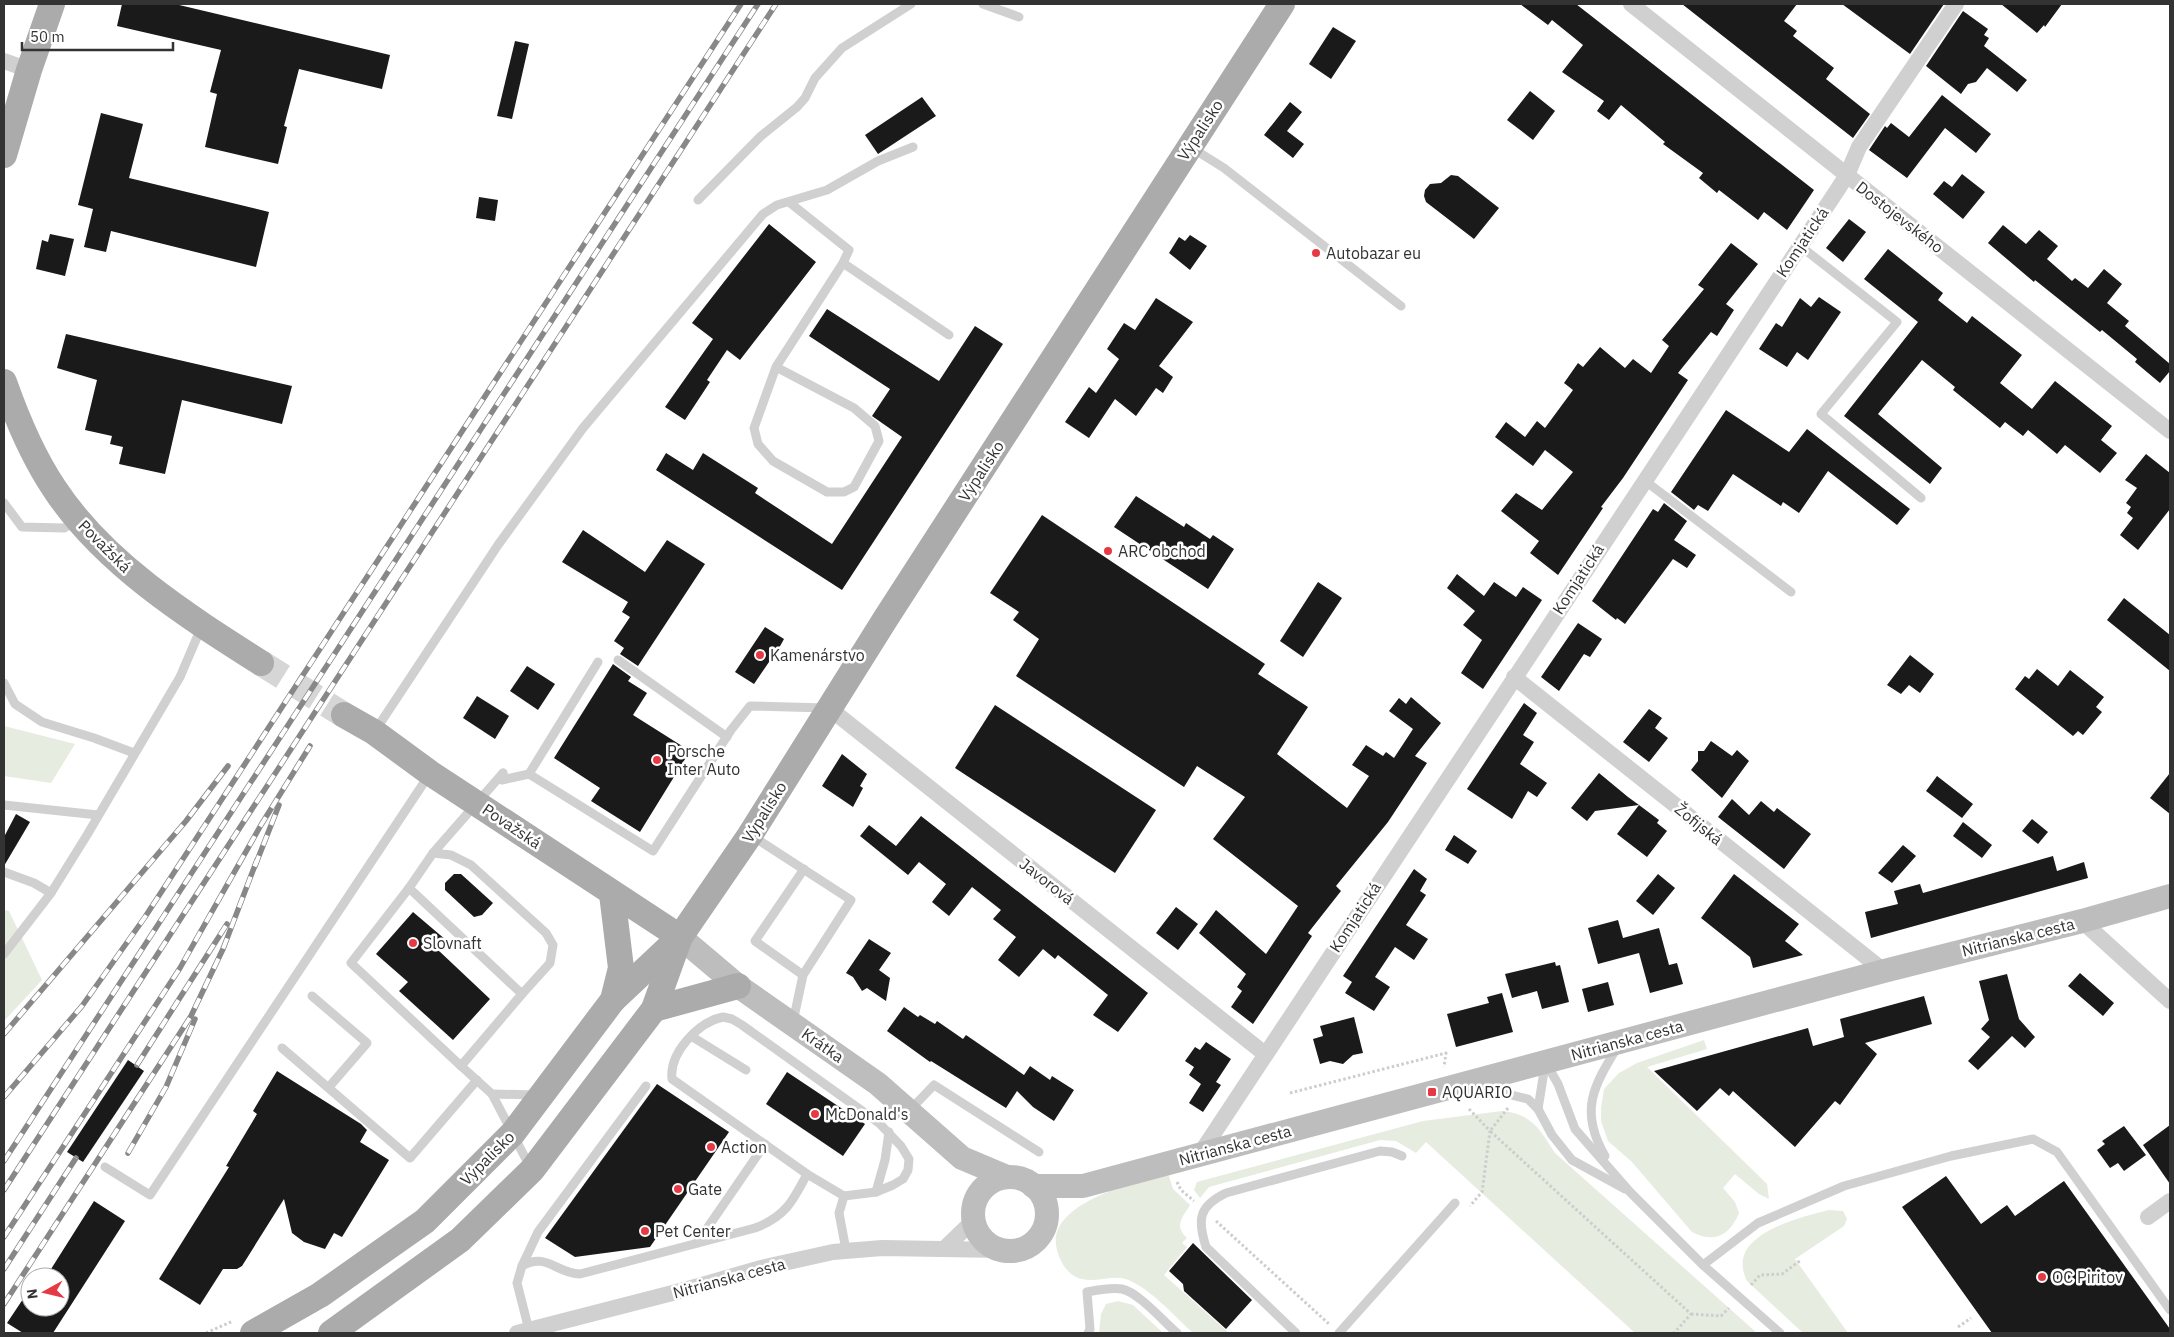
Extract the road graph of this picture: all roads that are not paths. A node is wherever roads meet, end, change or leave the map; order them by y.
1 (52, 4) edge
2 (911, 4) edge
3 (983, 4) edge
4 (1282, 4) edge
5 (1631, 4) edge
6 (1956, 4) edge
7 (1019, 17) dead end
8 (4, 61) edge
9 (29, 70) junction
10 (1189, 146) junction
11 (913, 147) dead end
12 (4, 155) edge
13 (1847, 175) junction
14 (698, 200) dead end
15 (789, 202) junction
16 (1799, 245) junction
17 (843, 263) junction
18 (1401, 306) dead end
19 (949, 335) dead end
20 (776, 367) junction
21 (4, 382) edge
22 (2170, 431) edge
23 (1644, 480) junction
24 (1921, 498) dead end
25 (4, 503) edge
26 (79, 521) junction
27 (1791, 592) dead end
28 (202, 625) junction
29 (618, 660) dead end
30 (598, 662) dead end
31 (261, 663) tunnel mouth
32 (1514, 677) junction
33 (4, 682) edge
34 (829, 708) junction
35 (344, 715) tunnel mouth
36 (374, 732) junction
37 (729, 734) junction
38 (134, 753) junction
39 (430, 773) junction
40 (529, 774) junction
41 (477, 803) junction
42 (4, 805) edge
43 (98, 815) junction
44 (750, 835) junction
45 (433, 853) junction
46 (804, 869) junction
47 (4, 872) edge
48 (408, 888) junction
49 (51, 893) junction
50 (612, 894) junction
51 (2170, 896) edge
52 (2082, 921) junction
53 (680, 937) junction
54 (4, 954) edge
55 (1884, 971) junction
56 (803, 975) junction
57 (738, 986) junction
58 (522, 994) junction
59 (312, 996) dead end
60 (613, 1000) junction
61 (2170, 1000) edge
62 (654, 1009) junction
63 (792, 1024) junction
64 (691, 1036) junction
65 (1621, 1042) junction
66 (282, 1048) dead end
67 (1265, 1054) junction
68 (1545, 1062) junction
69 (461, 1066) junction
70 (746, 1070) dead end
71 (477, 1080) junction
72 (1465, 1083) junction
73 (646, 1086) dead end
74 (329, 1087) junction
75 (492, 1094) junction
76 (543, 1095) junction
77 (1538, 1109) junction
78 (910, 1110) junction
79 (888, 1132) junction
80 (513, 1133) junction
81 (765, 1144) junction
82 (1040, 1152) dead end
83 (1200, 1154) junction
84 (1402, 1156) dead end
85 (962, 1158) junction
86 (105, 1167) dead end
87 (532, 1170) junction
88 (1614, 1171) junction
89 (807, 1174) junction
90 (1007, 1177) junction
91 (1033, 1186) junction
92 (1083, 1186) junction
93 (876, 1192) junction
94 (1630, 1192) junction
95 (844, 1196) junction
96 (2170, 1201) edge
97 (1455, 1203) dead end
98 (975, 1210) junction
99 (1047, 1216) junction
100 (2148, 1217) dead end
101 (697, 1243) junction
102 (944, 1249) junction
103 (846, 1250) junction
104 (1001, 1250) junction
105 (1703, 1265) junction
106 (522, 1266) junction
107 (2170, 1310) edge
108 (1336, 1331) edge
109 (523, 1332) edge
110 (254, 1333) edge
111 (330, 1333) edge
112 (1088, 1333) edge
113 (1177, 1333) edge
114 (1296, 1333) edge
115 (1780, 1333) edge

1 - 9 main road
2 - 14 lane
3 - 7 lane
4 - 10 main road, Výpalisko
5 - 13 street, Dostojevského
6 - 13 street, Komjatická
8 - 9 street
9 - 12 main road
10 - 18 lane
10 - 34 main road, Výpalisko
11 - 15 lane
13 - 16 street, Komjatická
13 - 22 street, Dostojevského
15 - 17 lane
15 - 36 lane
16 - 23 street, Komjatická
16 - 24 lane
17 - 19 lane
17 - 20 lane
20 - 20 lane
21 - 26 main road, Považská
23 - 27 lane
23 - 32 street, Komjatická
25 - 26 lane
26 - 28 main road, Považská
28 - 31 main road, Považská
28 - 38 lane
29 - 37 lane
30 - 40 lane
32 - 55 street, Žofijská
32 - 67 street, Komjatická
33 - 38 lane
34 - 37 lane
34 - 44 main road, Výpalisko
34 - 67 street, Javorová
35 - 36 main road, Považská
36 - 39 main road, Považská
37 - 40 lane
38 - 43 lane
39 - 41 main road, Považská
39 - 86 lane
40 - 41 lane
41 - 45 lane
41 - 50 main road, Považská
42 - 43 lane
43 - 49 lane
44 - 46 lane
44 - 53 main road, Výpalisko
45 - 48 lane
45 - 58 lane
46 - 56 lane
46 - 56 lane
47 - 49 lane
48 - 58 lane
48 - 69 lane
49 - 54 lane
50 - 53 main road, Považská
50 - 60 main road
51 - 52 main road, Nitrianska cesta
52 - 55 main road, Nitrianska cesta
52 - 61 street
53 - 57 main road, Krátka
53 - 60 main road, Výpalisko
53 - 62 main road, Výpalisko
55 - 65 main road, Nitrianska cesta
56 - 63 lane
57 - 62 main road
57 - 63 main road, Krátka
58 - 69 lane
59 - 74 lane
60 - 76 main road, Výpalisko
62 - 87 main road, Výpalisko
63 - 78 main road, Krátka
64 - 70 lane
64 - 79 lane
64 - 81 lane
65 - 68 main road, Nitrianska cesta
65 - 88 lane
66 - 74 lane
67 - 83 street, Komjatická
68 - 72 main road, Nitrianska cesta
68 - 77 lane
68 - 88 lane
69 - 71 lane
71 - 74 lane
71 - 75 lane
72 - 77 lane
72 - 83 main road, Nitrianska cesta
73 - 106 lane
75 - 76 lane
75 - 80 lane
76 - 80 main road, Výpalisko
77 - 94 lane
78 - 82 lane
78 - 85 main road, Krátka
79 - 93 lane
79 - 93 lane
80 - 87 lane
80 - 110 main road, Výpalisko
81 - 89 lane
81 - 101 lane
83 - 92 main road, Nitrianska cesta
84 - 114 lane
85 - 90 main road, Krátka
85 - 98 main road, Krátka
87 - 111 main road, Výpalisko
88 - 94 lane
89 - 95 lane
89 - 101 lane
90 - 91 main road
90 - 98 main road
91 - 92 main road, Nitrianska cesta
91 - 99 main road
92 - 99 main road, Nitrianska cesta
93 - 95 lane
94 - 105 lane
95 - 103 lane
96 - 100 street
97 - 108 lane
98 - 102 street
98 - 104 main road
99 - 104 main road
101 - 106 lane
102 - 103 street, Nitrianska cesta
102 - 104 street, Nitrianska cesta
103 - 109 street, Nitrianska cesta
105 - 107 lane
105 - 115 lane
106 - 109 lane
112 - 113 lane

